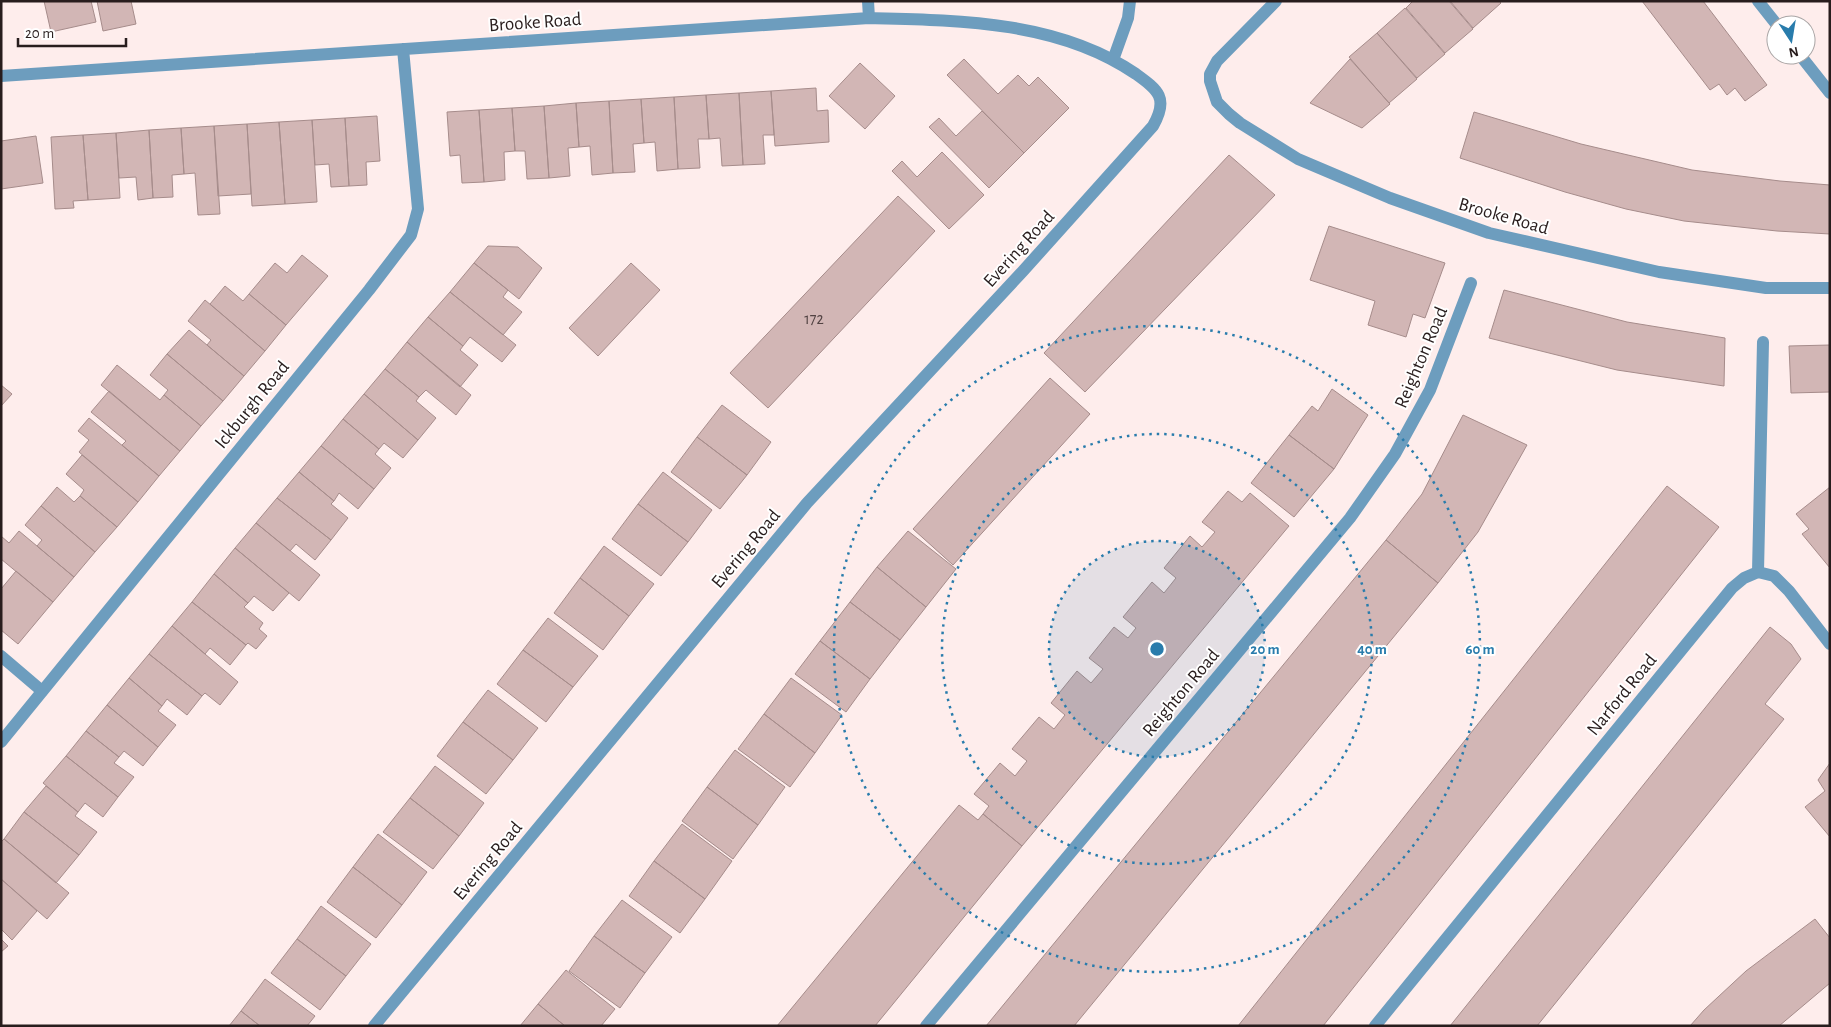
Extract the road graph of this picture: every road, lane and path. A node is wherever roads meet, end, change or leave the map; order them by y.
1 (868, 1) edge
2 (1130, 1) edge
3 (1276, 1) edge
4 (1758, 1) edge
5 (1768, 15) edge
6 (869, 18) junction
7 (403, 49) junction
8 (1113, 60) junction
9 (1808, 65) edge
10 (1, 76) edge
11 (1830, 93) edge
12 (1161, 109) joint
13 (1471, 283) dead end
14 (1830, 288) edge
15 (1763, 342) dead end
16 (1758, 572) junction
17 (1830, 644) edge
18 (1, 656) edge
19 (42, 691) junction
20 (1, 742) edge
21 (374, 1026) edge
22 (926, 1026) edge
23 (1375, 1026) edge

1 - 6 street
2 - 8 street
3 - 14 street, Brooke Road
4 - 5 street
6 - 7 street, Brooke Road
6 - 8 street, Brooke Road
7 - 10 street, Brooke Road
7 - 19 street, Ickburgh Road
8 - 12 street, Brooke Road
9 - 11 street
12 - 21 street, Evering Road
13 - 22 street, Reighton Road
15 - 16 street
16 - 17 street
16 - 23 street, Narford Road
18 - 19 street
19 - 20 street, Ickburgh Road

